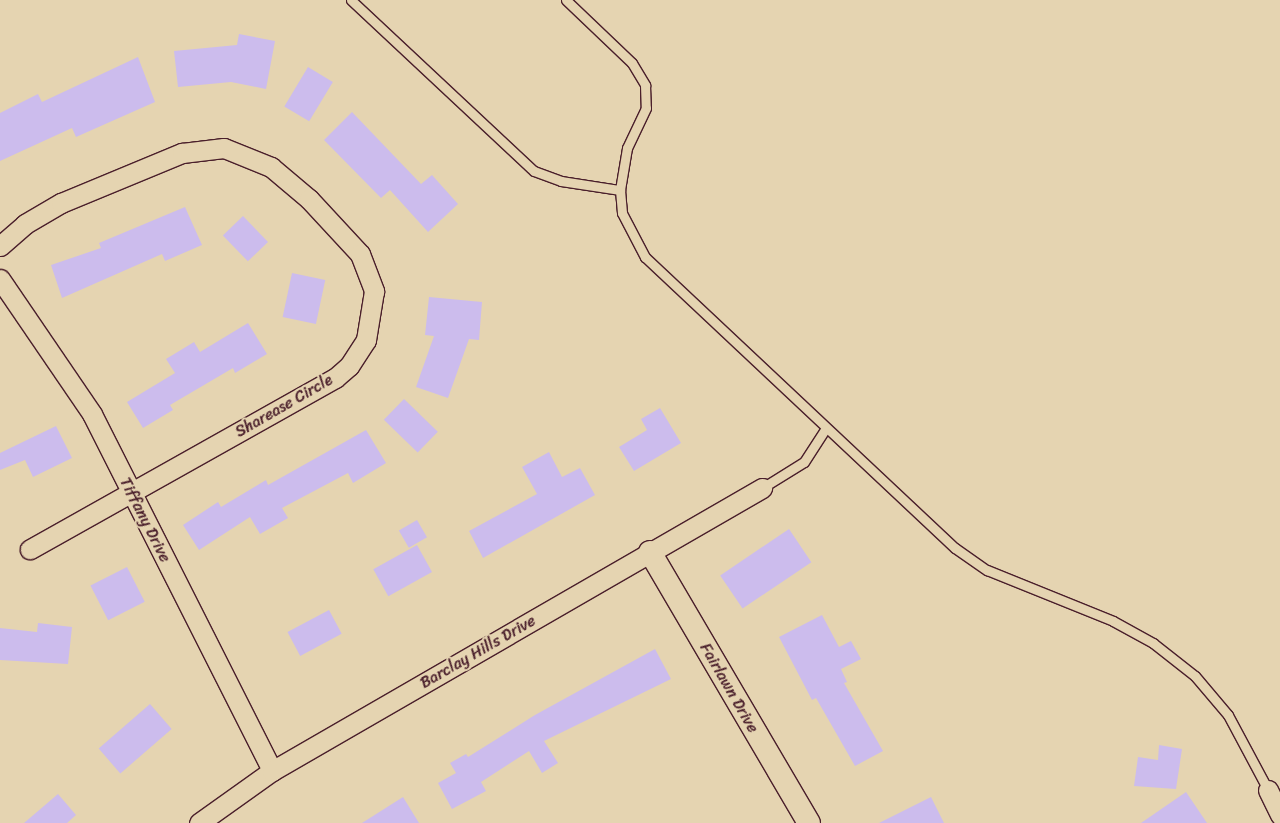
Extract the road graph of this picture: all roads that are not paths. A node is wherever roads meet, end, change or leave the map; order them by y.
1 (350, 0) edge
2 (566, 0) edge
3 (620, 190) junction
4 (0, 246) edge
5 (0, 279) edge
6 (826, 428) junction
7 (762, 488) joint
8 (131, 492) junction
9 (30, 549) dead end
10 (650, 552) junction
11 (272, 771) junction
12 (1268, 790) joint
13 (1280, 815) edge
14 (199, 823) edge
15 (809, 823) edge

1 - 3 lane
2 - 3 lane
3 - 6 lane
4 - 8 street, Sharease Circle
5 - 8 street, Tiffany Drive
6 - 7 lane
6 - 12 lane
7 - 10 street, Barclay Hills Drive
8 - 9 street, Sharease Circle
8 - 11 street, Tiffany Drive
10 - 11 street, Barclay Hills Drive
10 - 15 street, Fairlawn Drive
11 - 14 street, Barclay Hills Drive
12 - 13 street

